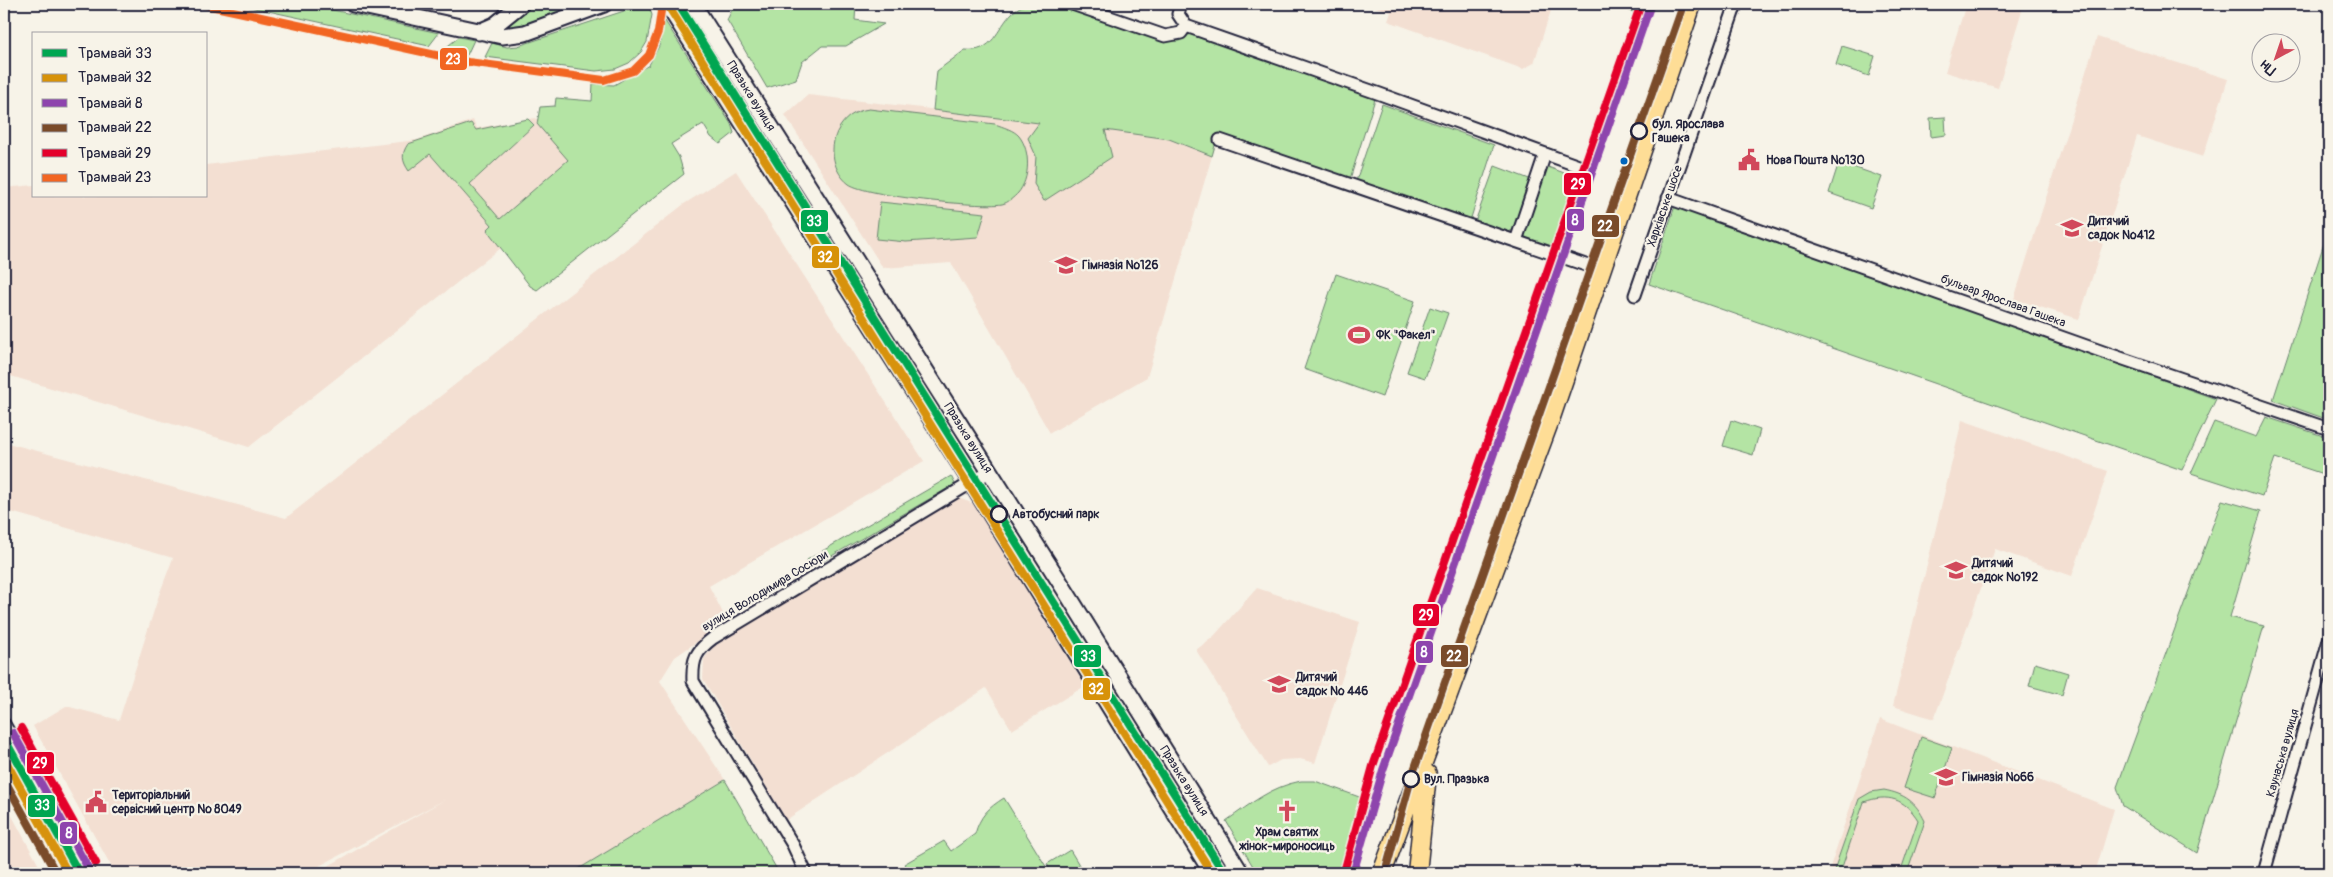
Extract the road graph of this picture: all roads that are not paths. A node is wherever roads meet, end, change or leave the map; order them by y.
1 (353, 4) edge
2 (521, 4) edge
3 (604, 4) edge
4 (667, 4) edge
5 (693, 4) edge
6 (1072, 4) edge
7 (1181, 4) edge
8 (1692, 4) edge
9 (1736, 4) edge
10 (1186, 26) junction
11 (479, 32) junction
12 (762, 114) junction
13 (744, 128) junction
14 (1220, 140) dead end
15 (1545, 154) junction
16 (1587, 169) dead end
17 (1668, 198) junction
18 (1516, 241) junction
19 (1600, 270) junction
20 (1635, 295) dead end
21 (2329, 429) edge
22 (989, 472) junction
23 (971, 483) junction
24 (2329, 640) edge
25 (4, 724) edge
26 (1436, 730) junction
27 (4, 765) edge
28 (64, 873) edge
29 (89, 873) edge
30 (806, 873) edge
31 (1212, 873) edge
32 (1241, 873) edge
33 (1382, 873) edge
34 (1417, 873) edge
35 (2264, 873) edge

1 - 11 street
2 - 11 street
3 - 11 street
4 - 13 street, Празька вулиця
5 - 12 street, Празька вулиця
6 - 10 street
7 - 10 street
8 - 19 main road
9 - 17 street, Харківське шосе
10 - 15 street
12 - 13 street
12 - 22 street, Празька вулиця
13 - 23 street, Празька вулиця
14 - 18 street
15 - 16 street
15 - 18 street
17 - 20 street, Харківське шосе
17 - 21 street, бульвар Ярослава Гашека
18 - 19 street
19 - 26 main road
22 - 23 street, вулиця Володимира Сосюри
22 - 32 street, Празька вулиця
23 - 30 street, вулиця Володимира Сосюри
23 - 31 street, Празька вулиця
24 - 35 street, Каунаська вулиця
25 - 29 street
26 - 33 main road
26 - 34 main road
27 - 28 street

